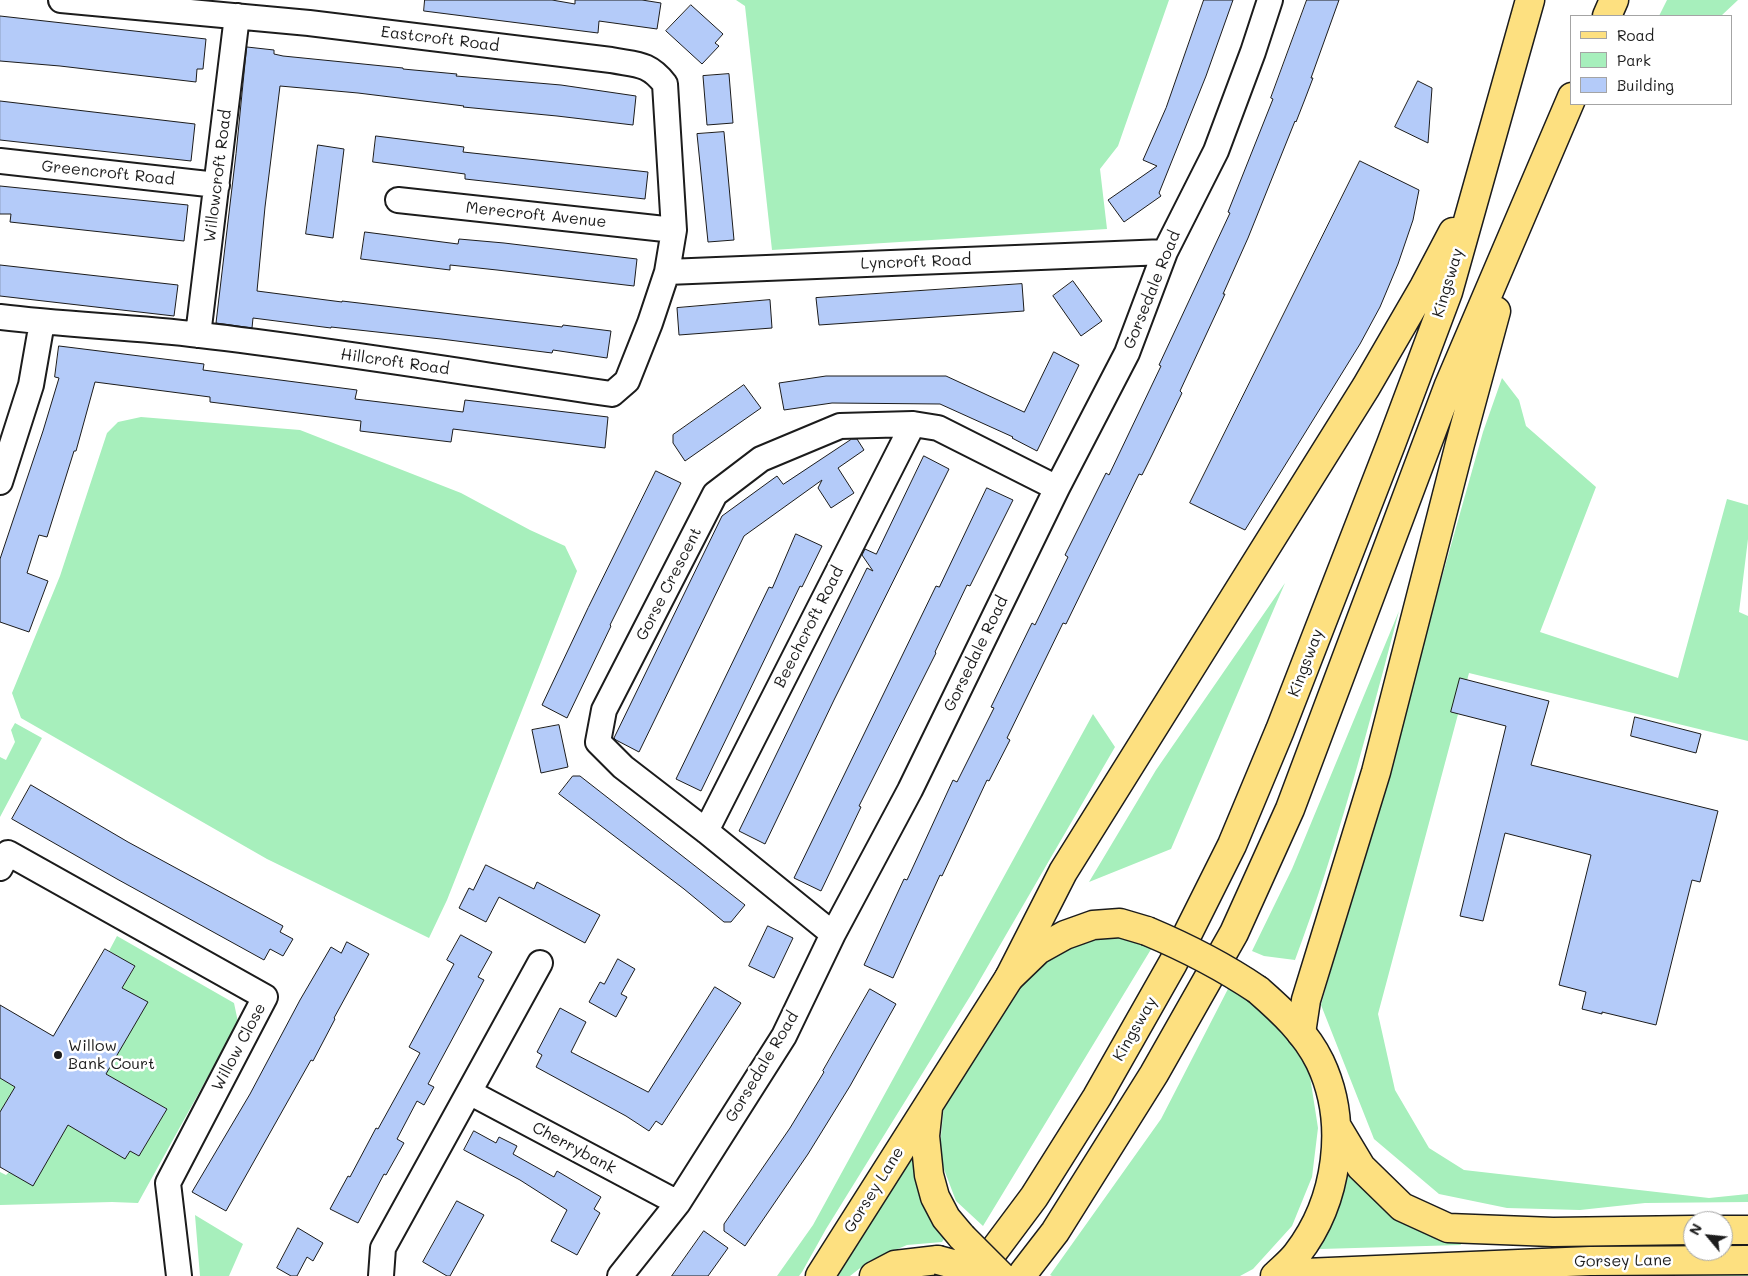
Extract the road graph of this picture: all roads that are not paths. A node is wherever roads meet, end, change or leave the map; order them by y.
1 (61, 0) edge
2 (1270, 0) edge
3 (1530, 0) edge
4 (1614, 0) edge
5 (1607, 15) edge
6 (237, 16) junction
7 (1570, 102) edge
8 (0, 161) edge
9 (217, 185) junction
10 (1477, 186) junction
11 (398, 200) dead end
12 (1526, 202) junction
13 (674, 230) junction
14 (1165, 252) junction
15 (667, 272) junction
16 (0, 316) edge
17 (42, 322) junction
18 (198, 335) junction
19 (913, 424) junction
20 (0, 482) edge
21 (1058, 488) junction
22 (706, 830) junction
23 (0, 868) edge
24 (833, 934) junction
25 (540, 962) dead end
26 (1009, 978) junction
27 (1302, 1033) junction
28 (469, 1092) junction
29 (928, 1104) junction
30 (1337, 1127) junction
31 (678, 1204) junction
32 (1683, 1230) edge
33 (1733, 1230) edge
34 (1748, 1230) edge
35 (1748, 1260) edge
36 (179, 1276) edge
37 (381, 1276) edge
38 (620, 1276) edge
39 (820, 1276) edge
40 (874, 1276) edge
41 (975, 1276) edge
42 (999, 1276) edge
43 (1021, 1276) edge
44 (1275, 1276) edge
45 (1288, 1276) edge

1 - 6 street, Eastcroft Road
2 - 14 street, Gorsedale Road
3 - 10 main road, Kingsway
4 - 5 main road
6 - 9 street, Willowcroft Road
6 - 13 street, Eastcroft Road
7 - 12 main road
8 - 9 street, Greencroft Road
9 - 18 street, Willowcroft Road
10 - 26 main road
10 - 41 main road, Kingsway
11 - 13 street, Merecroft Avenue
12 - 27 main road
12 - 43 main road
13 - 15 street, Hillcroft Road
14 - 15 street, Lyncroft Road
14 - 21 street, Gorsedale Road
15 - 18 street, Hillcroft Road
16 - 17 street, Hillcroft Road
17 - 18 street, Hillcroft Road
17 - 20 street
19 - 21 street, Gorse Crescent
19 - 22 street, Beechcroft Road
19 - 22 street, Gorse Crescent
21 - 24 street, Gorsedale Road
22 - 24 street, Gorse Crescent
23 - 36 street, Willow Close
24 - 31 street, Gorsedale Road
25 - 28 street
26 - 27 main road, bridge
26 - 29 main road, Gorsey Lane
27 - 30 main road
28 - 31 street, Cherrybank
28 - 37 street
29 - 39 main road, Gorsey Lane
29 - 42 main road, bridge
30 - 32 main road, Gorsey Lane
30 - 44 main road
31 - 38 street, Gorsedale Road
33 - 34 main road
35 - 45 main road, Gorsey Lane
40 - 42 main road, bridge

